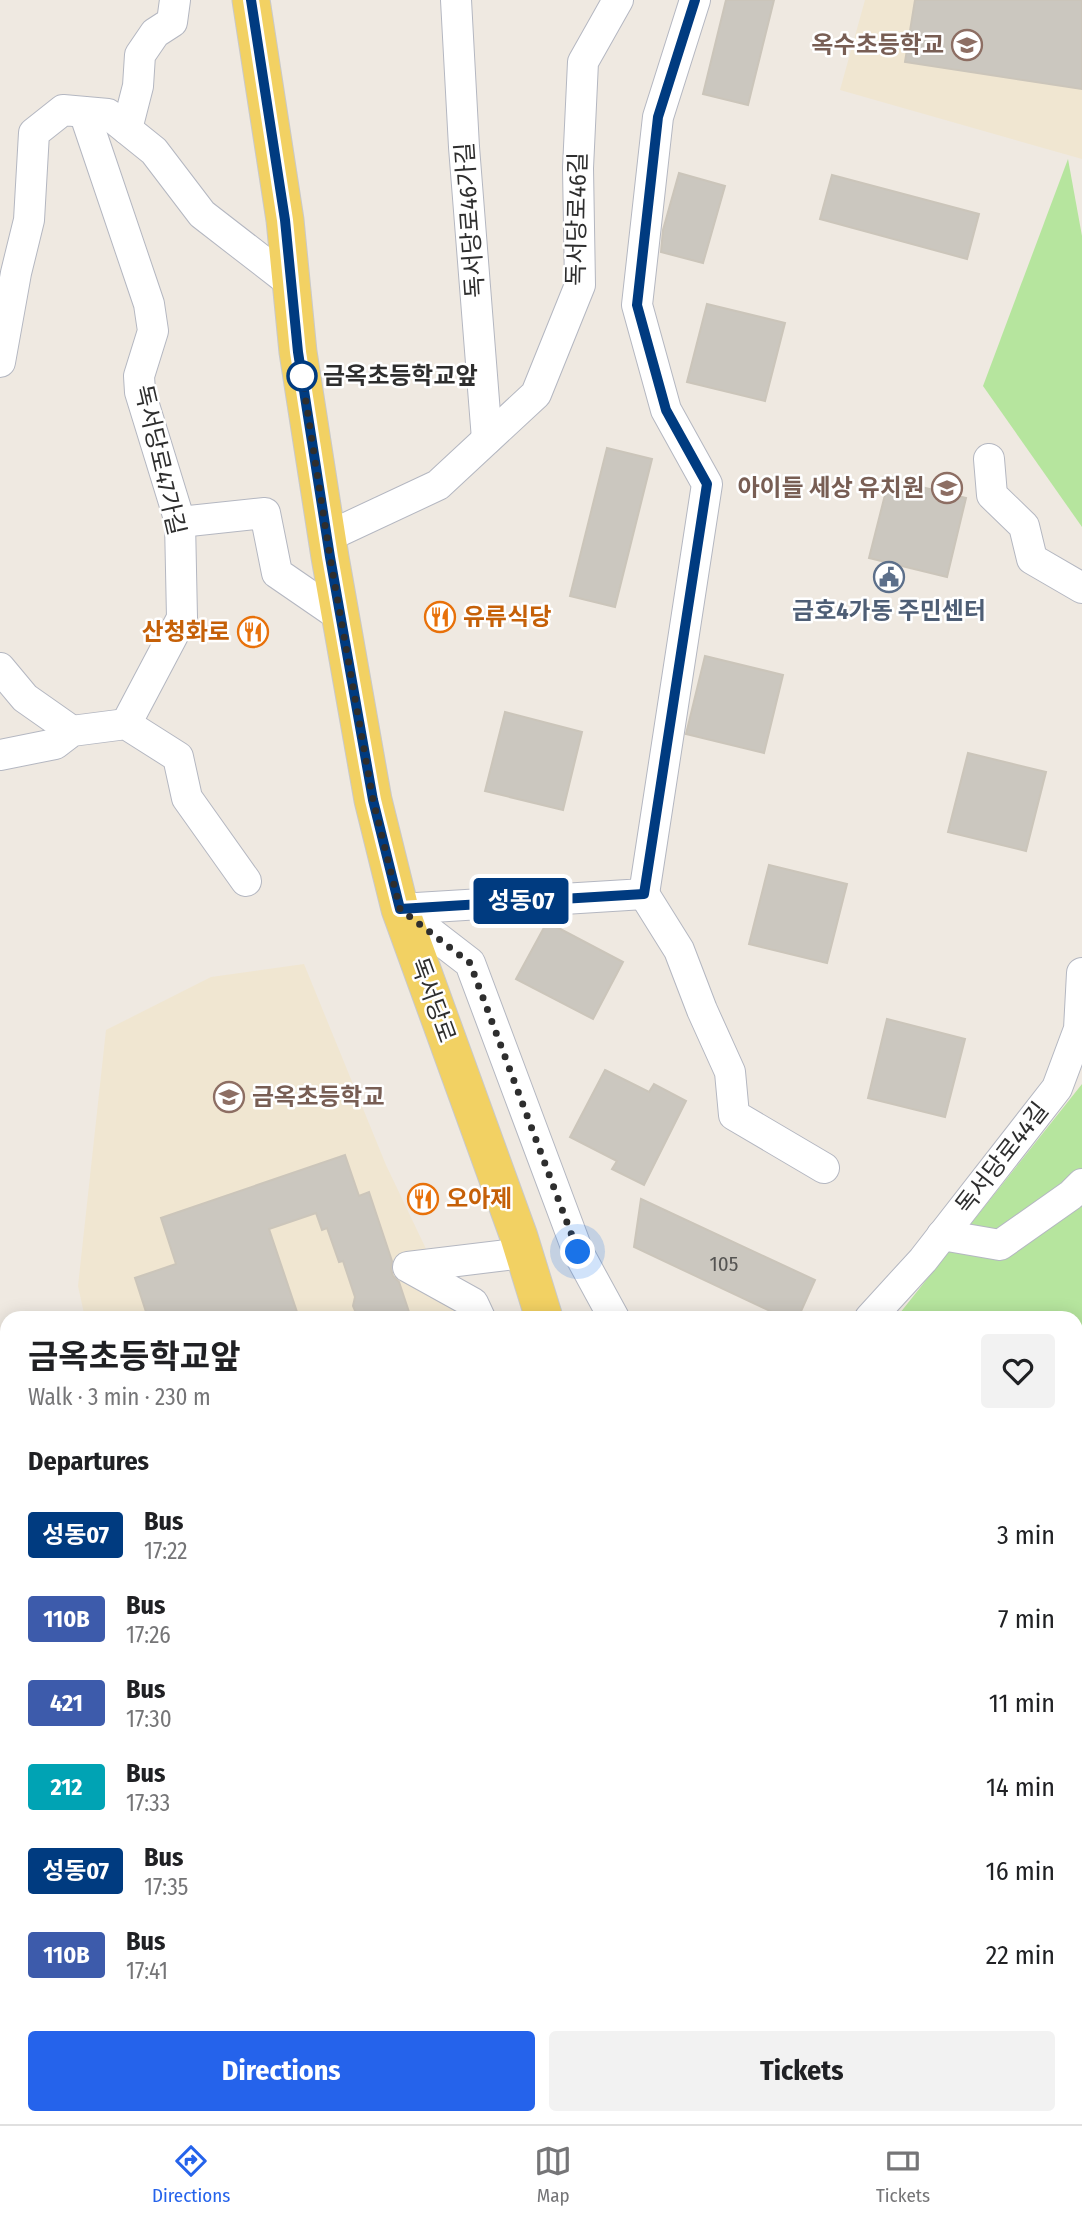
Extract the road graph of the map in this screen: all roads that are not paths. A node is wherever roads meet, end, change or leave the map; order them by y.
1 (175, 0) edge
2 (251, 0) edge
3 (456, 0) edge
4 (618, 0) edge
5 (695, 0) edge
6 (84, 112) junction
7 (127, 129) junction
8 (8, 269) edge
9 (291, 283) junction
10 (0, 362) edge
11 (487, 439) junction
12 (989, 459) dead end
13 (180, 522) junction
14 (327, 537) junction
15 (1082, 588) edge
16 (341, 617) junction
17 (0, 668) edge
18 (126, 724) junction
19 (72, 731) junction
20 (0, 755) edge
21 (246, 881) dead end
22 (644, 894) junction
23 (400, 909) junction
24 (1082, 973) edge
25 (824, 1168) dead end
26 (1082, 1184) edge
27 (942, 1235) junction
28 (523, 1253) junction
29 (477, 1311) edge
30 (542, 1311) edge
31 (610, 1311) edge
32 (876, 1311) edge

1 - 7 street
2 - 9 main road, 독서당로
3 - 11 street, 독서당로46가길
4 - 11 street, 독서당로46길
5 - 22 street
6 - 7 street
6 - 8 street
6 - 13 street, 독서당로47가길
7 - 9 street
8 - 10 street
9 - 14 main road, 독서당로
11 - 14 street, 독서당로46길
12 - 15 street
13 - 16 street
13 - 18 street, 독서당로47가길
14 - 16 main road, 독서당로
16 - 23 main road, 독서당로
17 - 19 street
18 - 19 street
18 - 21 street
19 - 20 street
22 - 23 street
22 - 25 street
23 - 28 main road, 독서당로
23 - 31 street
24 - 27 street, 독서당로44길
26 - 27 street
27 - 32 street, 독서당로44길
28 - 29 street
28 - 30 main road, 독서당로

